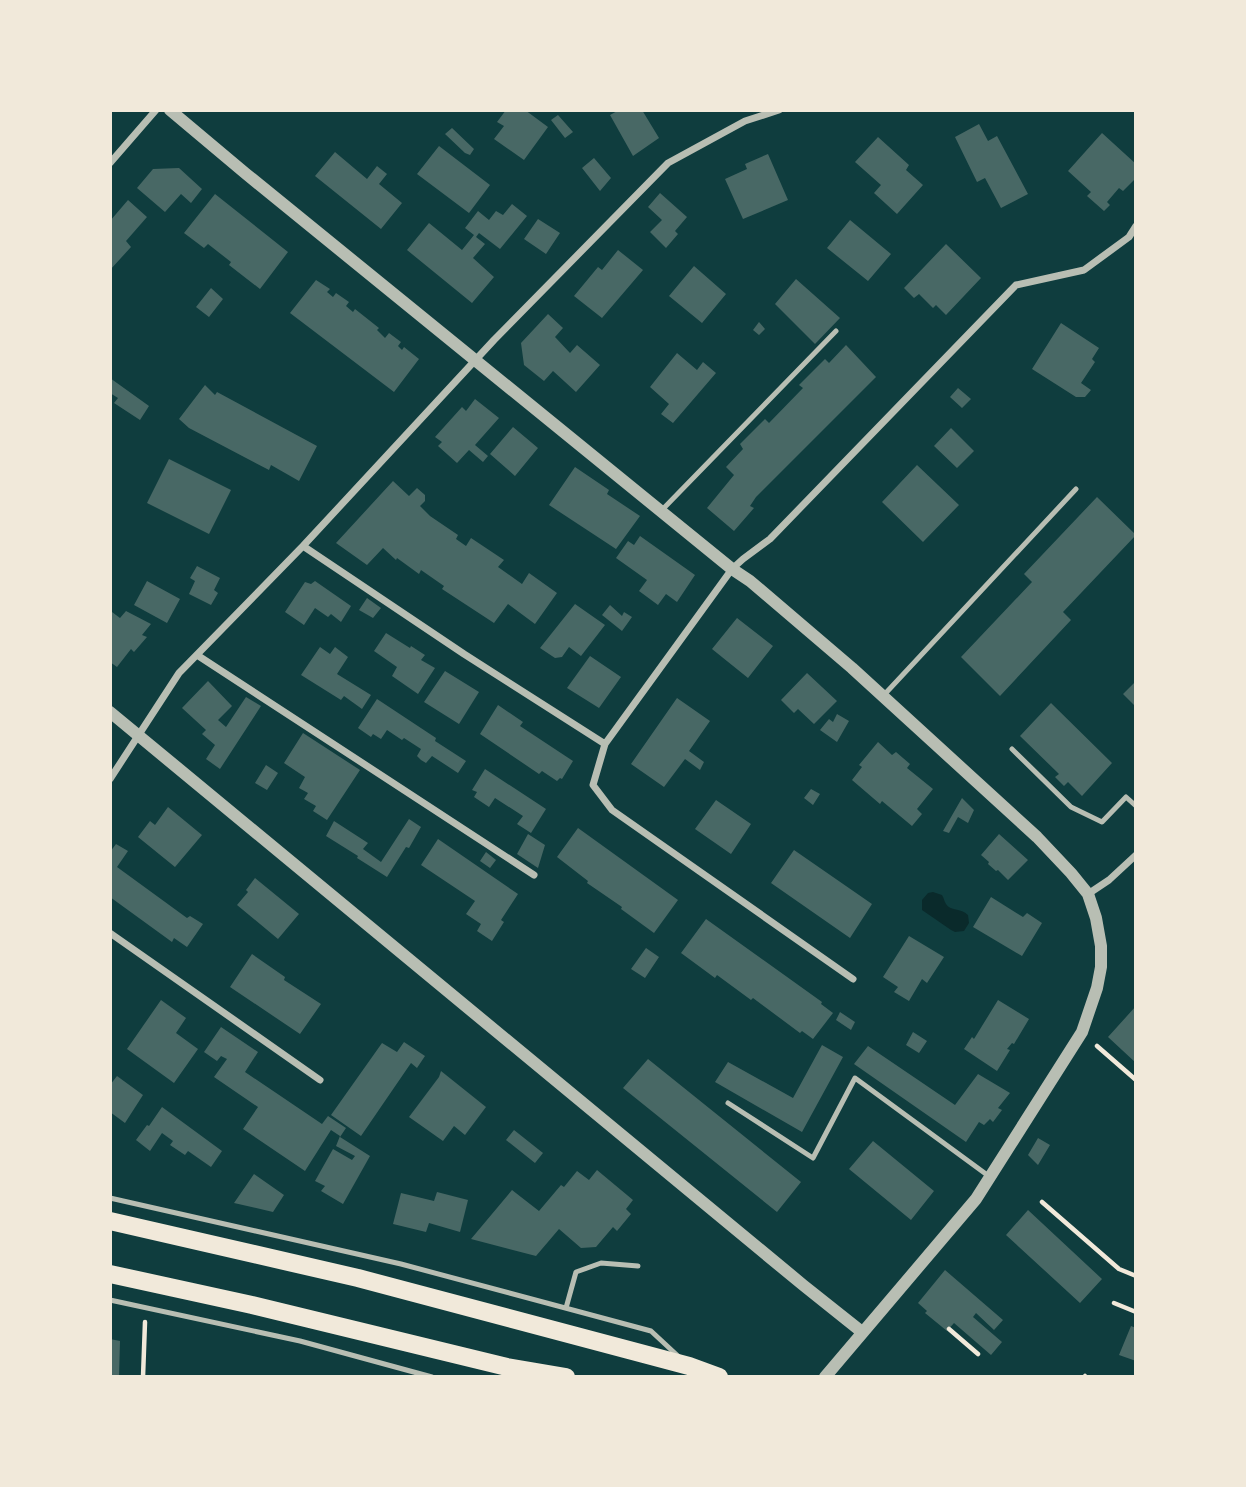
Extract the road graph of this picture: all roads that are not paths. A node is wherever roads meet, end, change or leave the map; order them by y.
1 (156, 110) edge
2 (170, 110) edge
3 (779, 110) edge
4 (110, 163) edge
5 (1136, 226) edge
6 (836, 331) dead end
7 (476, 361) junction
8 (1076, 489) dead end
9 (661, 511) junction
10 (303, 546) junction
11 (732, 569) junction
12 (197, 655) junction
13 (883, 696) junction
14 (110, 712) edge
15 (138, 735) junction
16 (605, 744) junction
17 (1012, 749) dead end
18 (110, 779) edge
19 (1136, 806) edge
20 (1136, 855) edge
21 (534, 875) dead end
22 (1088, 894) junction
23 (110, 933) edge
24 (853, 979) dead end
25 (320, 1080) dead end
26 (728, 1103) dead end
27 (990, 1177) junction
28 (110, 1198) edge
29 (110, 1221) edge
30 (638, 1266) dead end
31 (110, 1274) edge
32 (110, 1300) edge
33 (566, 1308) junction
34 (862, 1332) junction
35 (689, 1366) junction
36 (432, 1377) edge
37 (566, 1377) edge
38 (719, 1377) edge
39 (825, 1377) edge

1 - 4 street
2 - 7 street
3 - 7 street
5 - 11 street
6 - 9 lane
7 - 9 street
7 - 10 street
8 - 13 lane
9 - 11 street
10 - 12 street
10 - 16 street
11 - 13 street
11 - 16 street
12 - 15 street
12 - 21 street
13 - 22 street
14 - 15 street
15 - 18 street
15 - 34 street
16 - 24 street
17 - 19 lane
20 - 22 street
22 - 27 street
23 - 25 street
26 - 27 lane
27 - 34 street
28 - 33 lane
29 - 35 main road
30 - 33 lane
31 - 37 main road
32 - 36 lane
33 - 35 lane
34 - 39 street
35 - 38 main road

